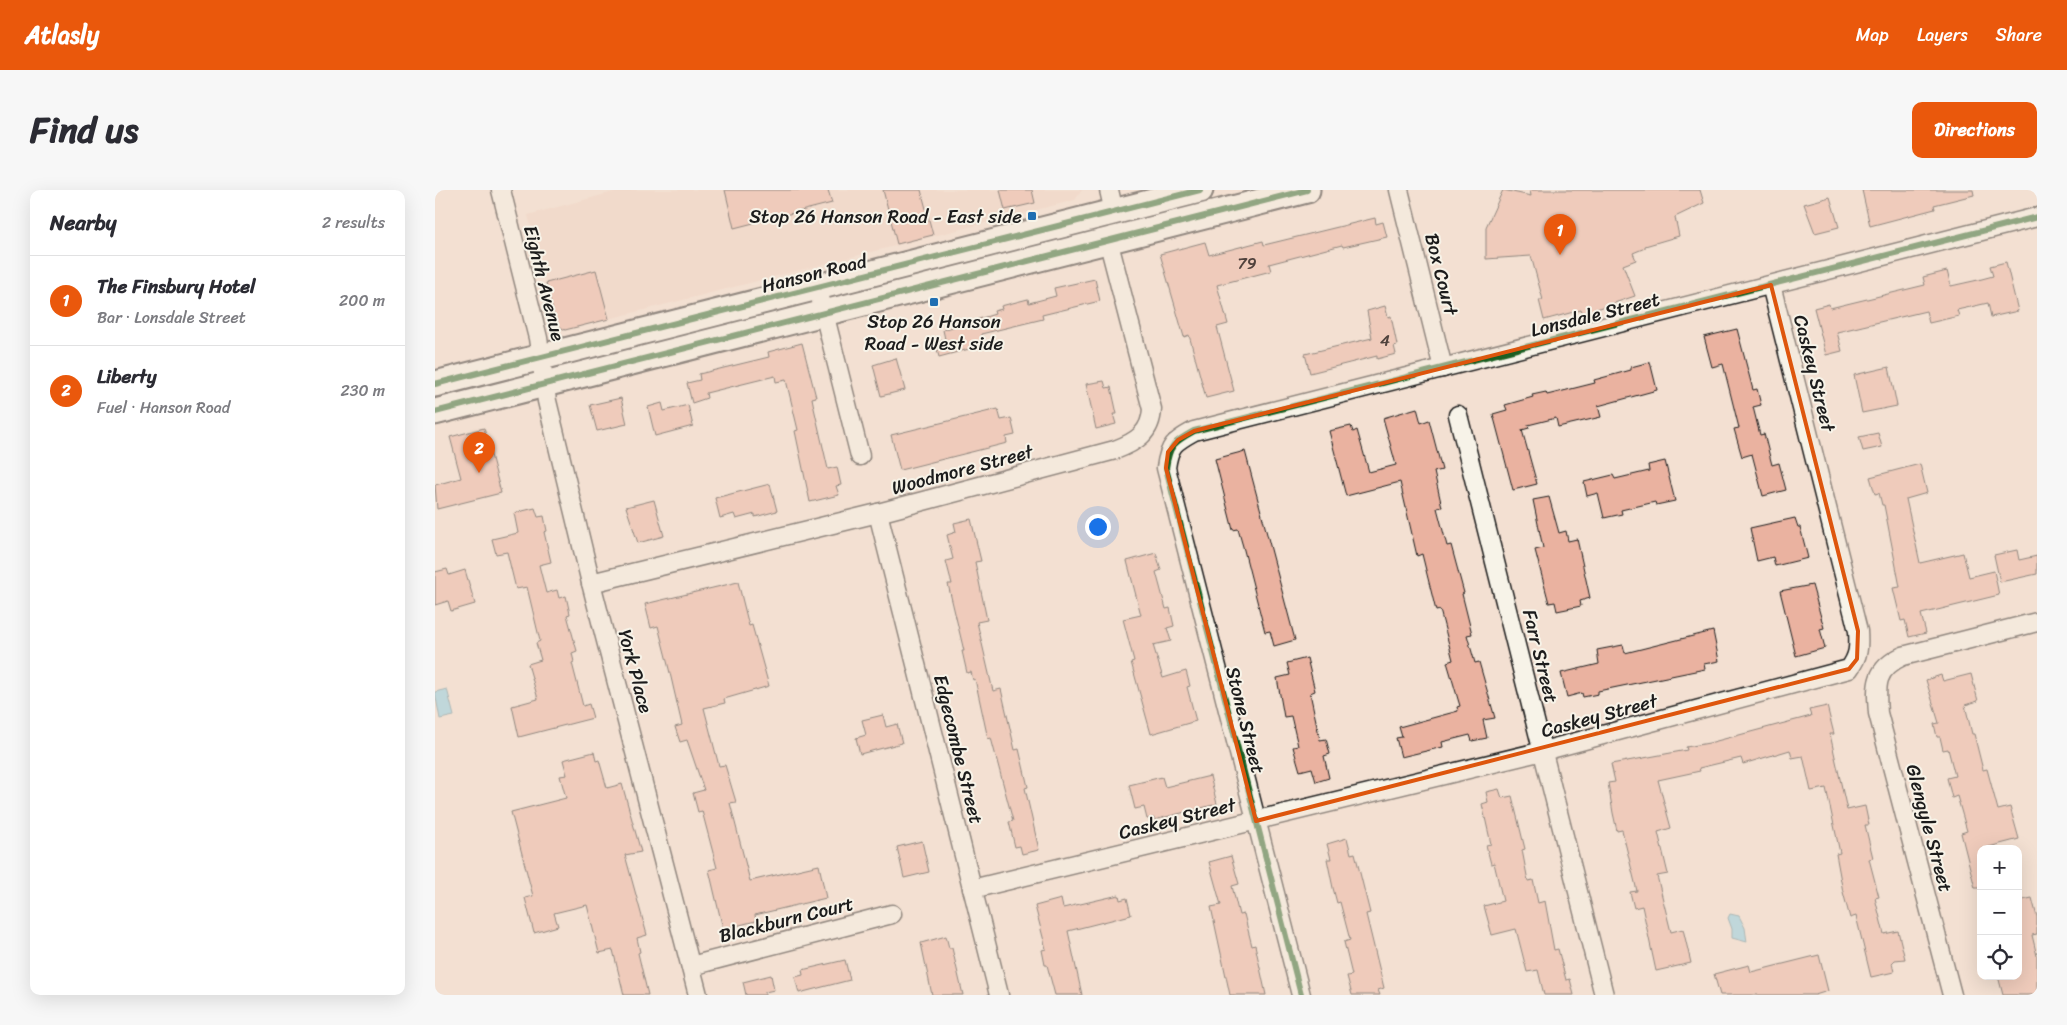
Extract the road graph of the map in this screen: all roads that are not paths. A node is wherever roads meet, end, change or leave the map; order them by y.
1 (501, 190) edge
2 (1200, 190) edge
3 (1307, 190) edge
4 (1399, 190) edge
5 (1111, 201) edge
6 (2037, 218) edge
7 (1108, 240) junction
8 (1771, 285) junction
9 (818, 288) junction
10 (824, 313) junction
11 (541, 357) junction
12 (1443, 368) junction
13 (435, 384) edge
14 (544, 384) junction
15 (435, 412) edge
16 (1458, 415) dead end
17 (1168, 452) joint
18 (860, 456) dead end
19 (878, 514) junction
20 (591, 583) junction
21 (2037, 622) edge
22 (1543, 751) junction
23 (1256, 821) junction
24 (972, 889) junction
25 (892, 914) dead end
26 (691, 966) junction
27 (698, 995) edge
28 (999, 995) edge
29 (1301, 995) edge
30 (1604, 995) edge
31 (1952, 995) edge

1 - 11 street, Eighth Avenue
2 - 5 main road, Hanson Road
3 - 7 main road
4 - 12 street, Box Court
5 - 7 main road
5 - 9 main road, Hanson Road
6 - 8 street, Lonsdale Street
7 - 10 main road
7 - 19 street, Woodmore Street
8 - 12 street, Lonsdale Street
8 - 22 street, Caskey Street
9 - 10 street
9 - 11 main road, Hanson Road
10 - 14 main road
10 - 18 street
11 - 13 main road, Hanson Road
11 - 14 street, York Place
12 - 17 street, Lonsdale Street
14 - 15 main road
14 - 20 street, York Place
16 - 22 street, Farr Street
17 - 23 street, Stone Street
19 - 20 street, Woodmore Street
19 - 24 street, Edgecombe Street
20 - 26 street, York Place
21 - 31 street, Glengyle Street
22 - 23 street, Caskey Street
22 - 30 street, Farr Street
23 - 24 street, Caskey Street
23 - 29 street, Stone Street
24 - 28 street, Edgecombe Street
25 - 26 street, Blackburn Court
26 - 27 street, York Place

